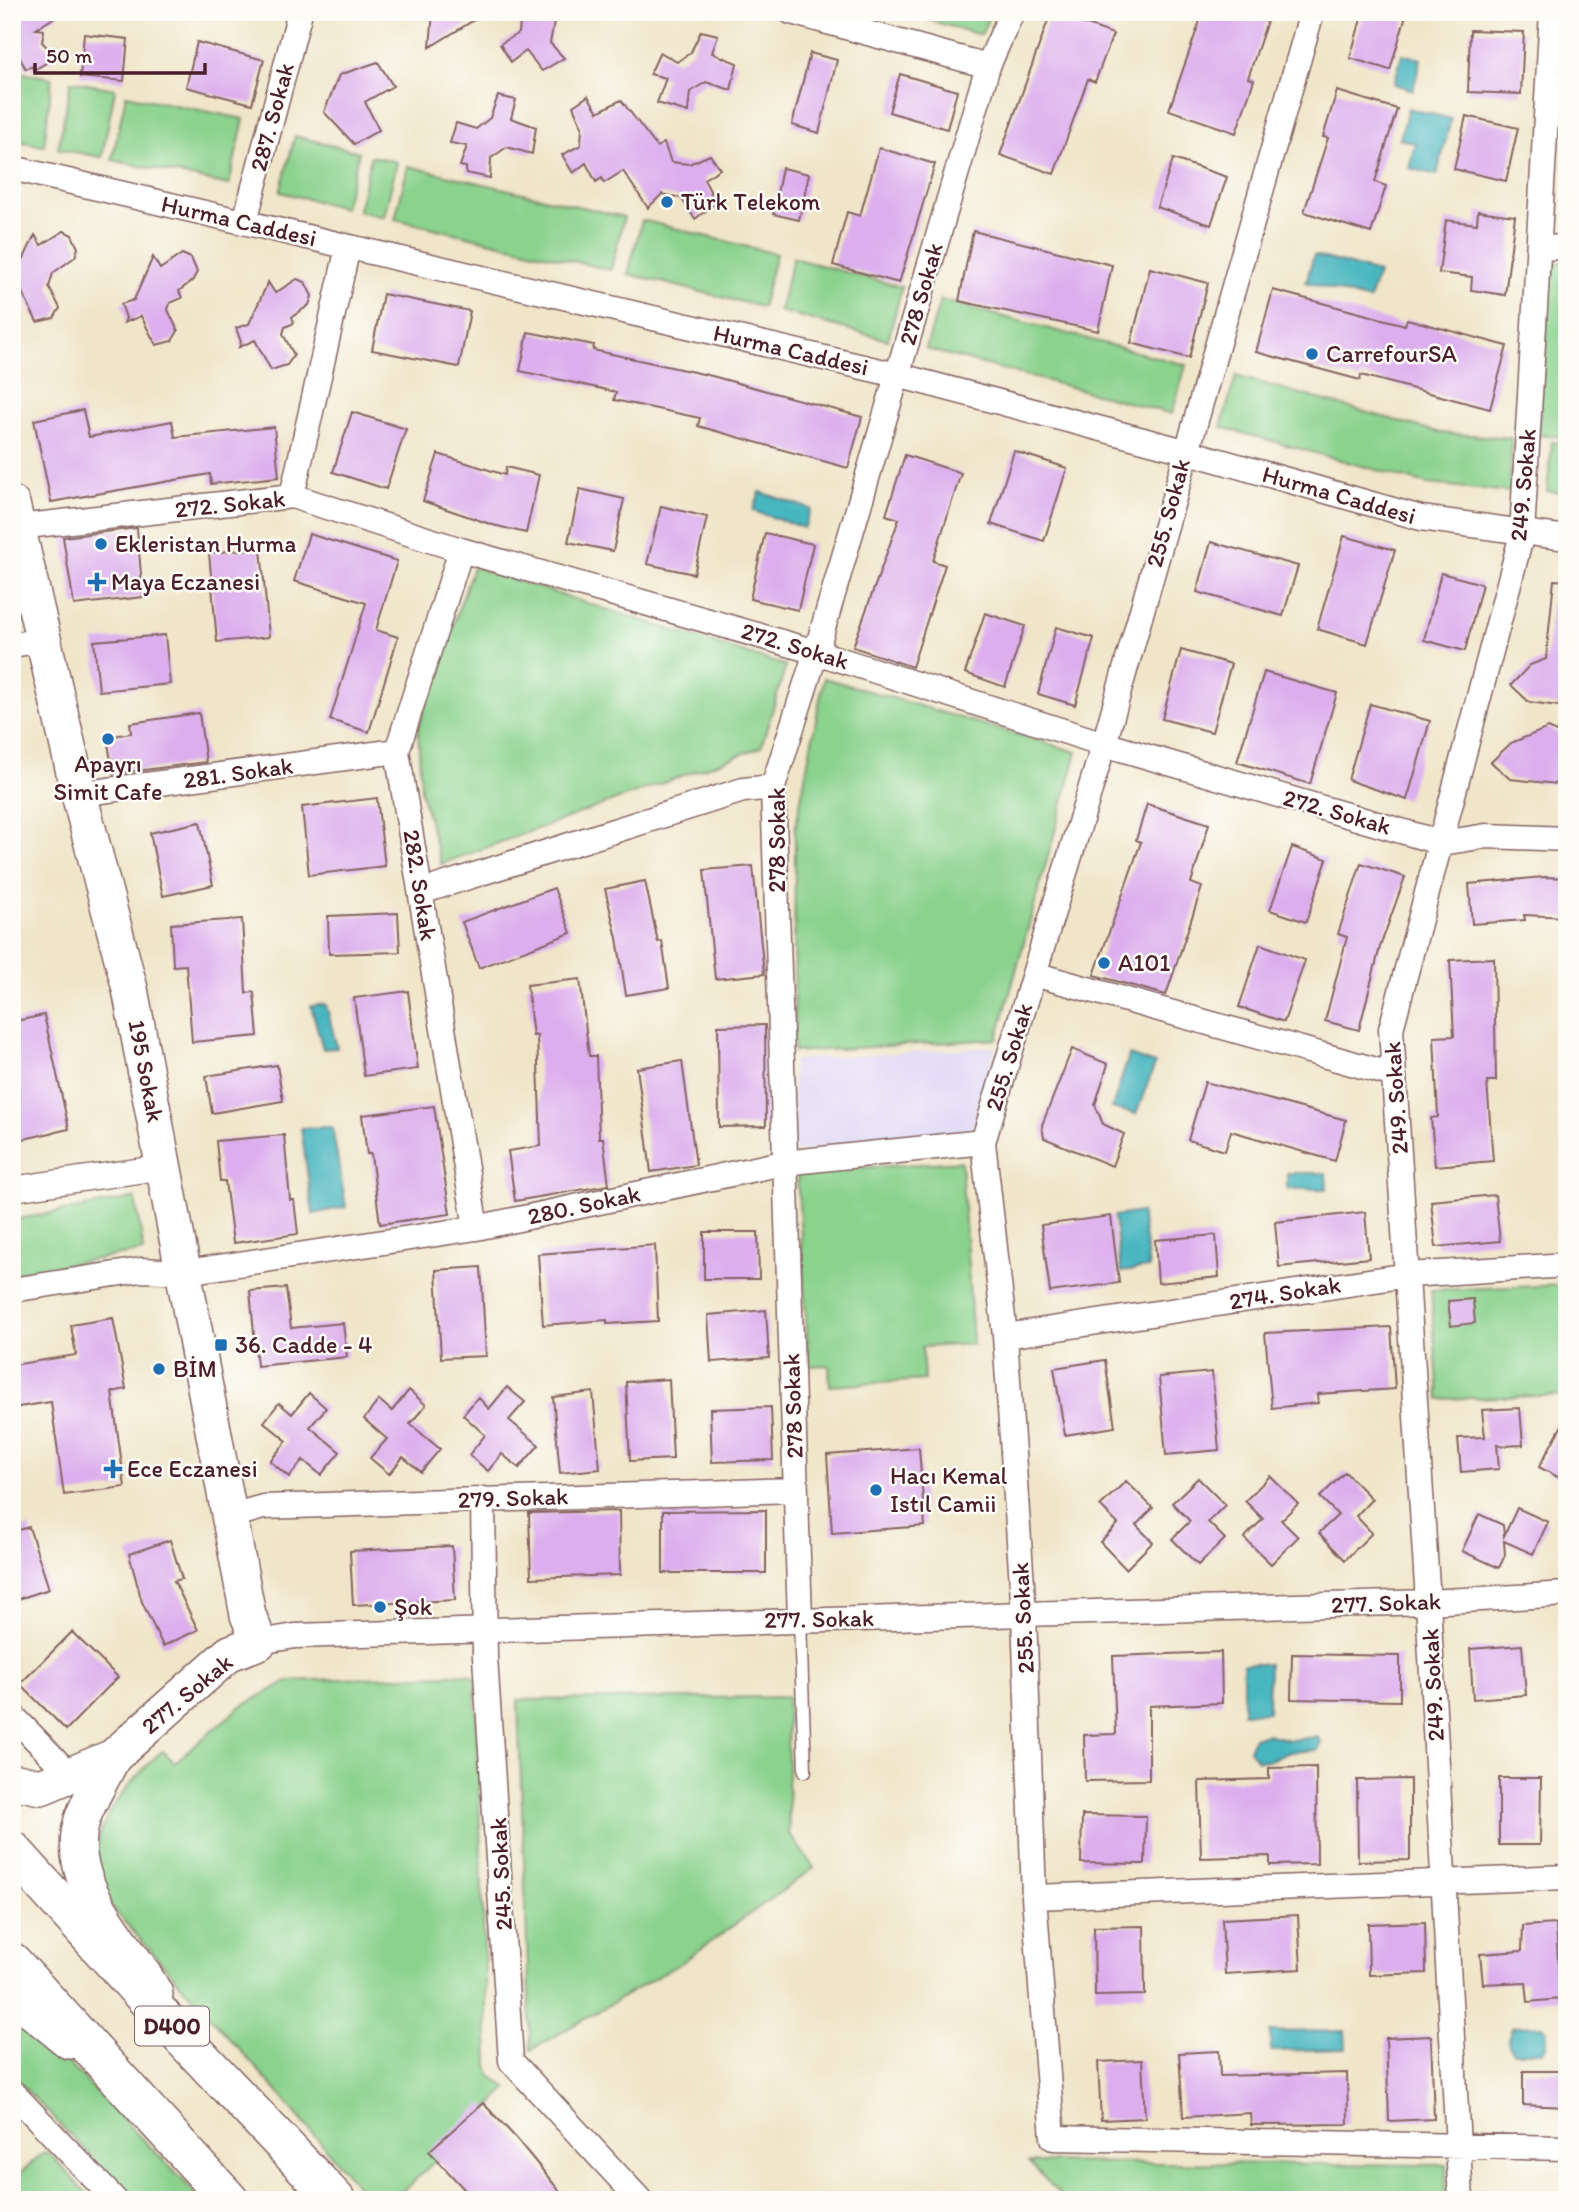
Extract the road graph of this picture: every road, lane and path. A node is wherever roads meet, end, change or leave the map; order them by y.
1 (300, 12) edge
2 (791, 12) edge
3 (1012, 12) edge
4 (1312, 12) edge
5 (1552, 12) edge
6 (988, 66) junction
7 (12, 168) edge
8 (245, 221) junction
9 (348, 247) junction
10 (1567, 247) edge
11 (1539, 248) junction
12 (897, 375) junction
13 (1185, 451) junction
14 (292, 496) junction
15 (15, 515) edge
16 (1522, 534) junction
17 (1567, 538) edge
18 (461, 550) junction
19 (28, 643) edge
20 (816, 652) junction
21 (1104, 744) junction
22 (397, 751) junction
23 (773, 787) junction
24 (79, 794) junction
25 (1567, 839) edge
26 (1443, 843) junction
27 (421, 892) junction
28 (1034, 974) junction
29 (1394, 1075) junction
30 (983, 1142) junction
31 (783, 1163) junction
32 (166, 1167) junction
33 (12, 1189) edge
34 (476, 1228) junction
35 (1567, 1265) edge
36 (186, 1272) junction
37 (1408, 1275) junction
38 (12, 1290) edge
39 (1005, 1336) junction
40 (796, 1490) junction
41 (483, 1499) junction
42 (231, 1516) junction
43 (1567, 1594) edge
44 (1428, 1602) junction
45 (1024, 1614) junction
46 (800, 1619) junction
47 (485, 1629) junction
48 (259, 1642) junction
49 (12, 1715) edge
50 (113, 1757) junction
51 (805, 1771) dead end
52 (70, 1775) junction
53 (12, 1781) edge
54 (12, 1850) edge
55 (1567, 1877) edge
56 (1445, 1880) junction
57 (1034, 1897) junction
58 (12, 1962) edge
59 (12, 1995) edge
60 (169, 2024) junction
61 (96, 2055) junction
62 (12, 2092) edge
63 (1459, 2145) junction
64 (1567, 2148) edge
65 (115, 2200) edge
66 (229, 2200) edge
67 (336, 2200) edge
68 (639, 2200) edge
69 (1461, 2200) edge

1 - 8 street, 287. Sokak
2 - 6 street
3 - 6 street, 278 Sokak
4 - 13 street, 255. Sokak
5 - 11 street, 249. Sokak
6 - 12 street, 278 Sokak
7 - 8 street, Hurma Caddesi
8 - 9 street, Hurma Caddesi
9 - 12 street, Hurma Caddesi
9 - 14 street
10 - 11 street
11 - 16 street, 249. Sokak
12 - 13 street, Hurma Caddesi
12 - 20 street, 278 Sokak
13 - 16 street, Hurma Caddesi
13 - 21 street, 255. Sokak
14 - 15 street, 272. Sokak
14 - 18 street, 272. Sokak
15 - 19 street, 195 Sokak
16 - 17 street, Hurma Caddesi
16 - 26 street, 249. Sokak
18 - 20 street, 272. Sokak
18 - 22 street, 282. Sokak
19 - 24 street, 195 Sokak
20 - 21 street, 272. Sokak
20 - 23 street, 278 Sokak
21 - 26 street, 272. Sokak
21 - 28 street, 255. Sokak
22 - 24 street, 281. Sokak
22 - 27 street, 282. Sokak
23 - 27 street
23 - 31 street, 278 Sokak
24 - 32 street, 195 Sokak
25 - 26 street, 272. Sokak
26 - 29 street, 249. Sokak
27 - 34 street, 282. Sokak
28 - 29 street
28 - 30 street, 255. Sokak
29 - 37 street, 249. Sokak
30 - 31 street, 280. Sokak
30 - 39 street, 255. Sokak
31 - 34 street, 280. Sokak
31 - 40 street, 278 Sokak
32 - 33 street
32 - 36 street, 195 Sokak
34 - 36 street, 280. Sokak
35 - 37 street, 274. Sokak
36 - 38 street, 280. Sokak
36 - 42 street, 195 Sokak
37 - 39 street, 274. Sokak
37 - 44 street, 249. Sokak
39 - 45 street, 255. Sokak
40 - 41 street, 279. Sokak
40 - 46 street, 278 Sokak
41 - 42 street, 279. Sokak
41 - 47 street, 245. Sokak
42 - 48 street, 195 Sokak
43 - 44 street, 277. Sokak
44 - 45 street, 277. Sokak
44 - 56 street, 249. Sokak
45 - 46 street, 277. Sokak
45 - 57 street, 255. Sokak
46 - 47 street, 277. Sokak
46 - 51 lane
47 - 48 street, 277. Sokak
47 - 68 street, 245. Sokak
48 - 50 street, 277. Sokak
49 - 52 street
50 - 52 street
50 - 60 street
52 - 53 street
54 - 60 highway, D400
55 - 56 street
56 - 57 street
56 - 63 street, 249. Sokak
57 - 63 street, 255. Sokak
58 - 61 highway, D400
59 - 61 street
60 - 67 highway, D400
61 - 66 highway, D400
62 - 65 street
63 - 64 street
63 - 69 street, 249. Sokak

